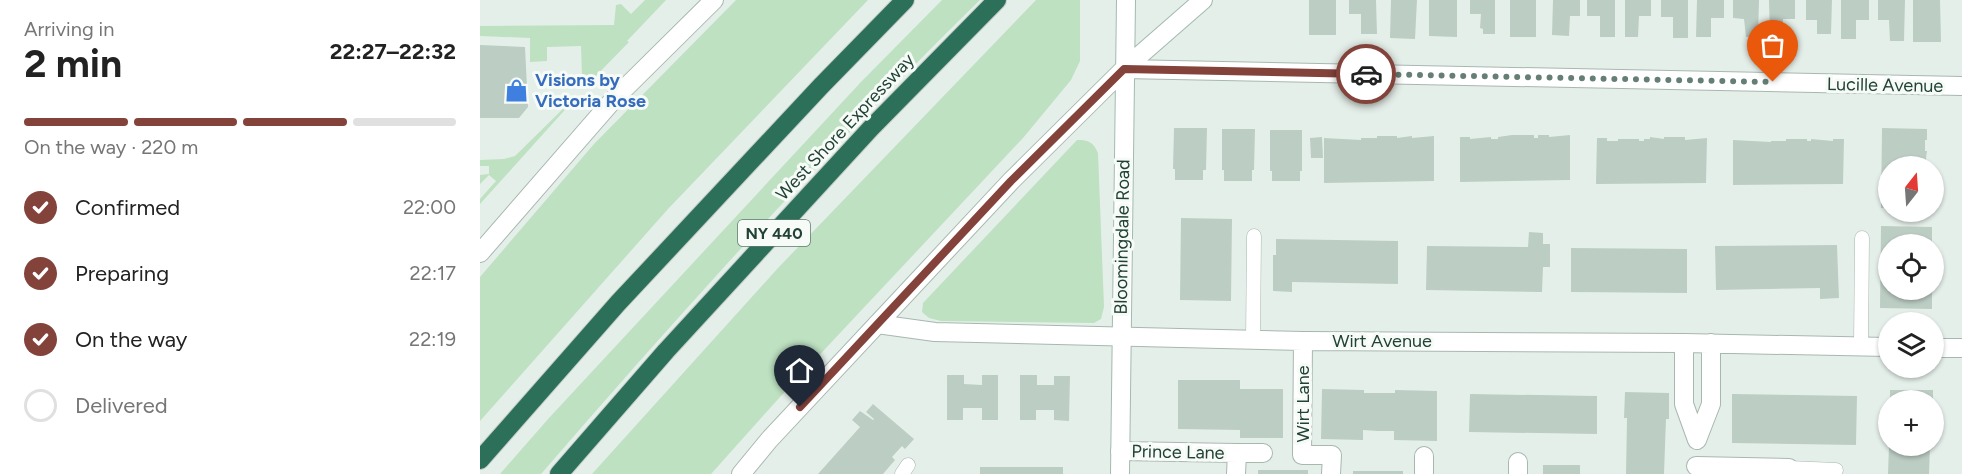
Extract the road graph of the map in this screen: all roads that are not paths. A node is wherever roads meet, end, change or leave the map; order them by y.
1 (714, 0) edge
2 (905, 0) edge
3 (997, 0) edge
4 (1203, 0) edge
5 (1126, 6) edge
6 (1124, 69) junction
7 (1962, 86) edge
8 (1254, 236) dead end
9 (1862, 238) dead end
10 (480, 254) edge
11 (877, 324) junction
12 (1121, 336) junction
13 (1253, 340) junction
14 (1303, 341) junction
15 (1684, 343) junction
16 (1711, 343) junction
17 (1862, 346) junction
18 (1878, 347) edge
19 (1944, 348) edge
20 (1962, 348) edge
21 (1697, 440) junction
22 (1120, 451) junction
23 (1237, 453) junction
24 (1263, 453) dead end
25 (480, 460) edge
26 (1696, 470) edge
27 (1836, 470) dead end
28 (1789, 471) edge
29 (559, 474) edge
30 (741, 474) edge
31 (1120, 474) edge
32 (1236, 474) edge
33 (1331, 474) edge

1 - 10 street
2 - 25 highway
3 - 29 highway, West Shore Expressway / NY 440
4 - 6 street
5 - 6 street, Bloomingdale Road
6 - 7 street, Lucille Avenue
6 - 11 street
6 - 12 street, Bloomingdale Road
8 - 13 lane
9 - 17 lane
11 - 12 street, Wirt Avenue
11 - 30 street
12 - 13 street, Wirt Avenue
12 - 22 street, Bloomingdale Road
13 - 14 street, Wirt Avenue
14 - 15 street, Wirt Avenue
14 - 33 street, Wirt Lane
15 - 16 street, Wirt Avenue
15 - 21 street
16 - 17 street, Wirt Avenue
16 - 21 street
17 - 18 street, Wirt Avenue
19 - 20 street
21 - 26 street
22 - 23 street, Prince Lane
22 - 31 street, Bloomingdale Road
23 - 24 street, Prince Lane
23 - 32 street, Prince Lane
26 - 28 street
27 - 28 lane

